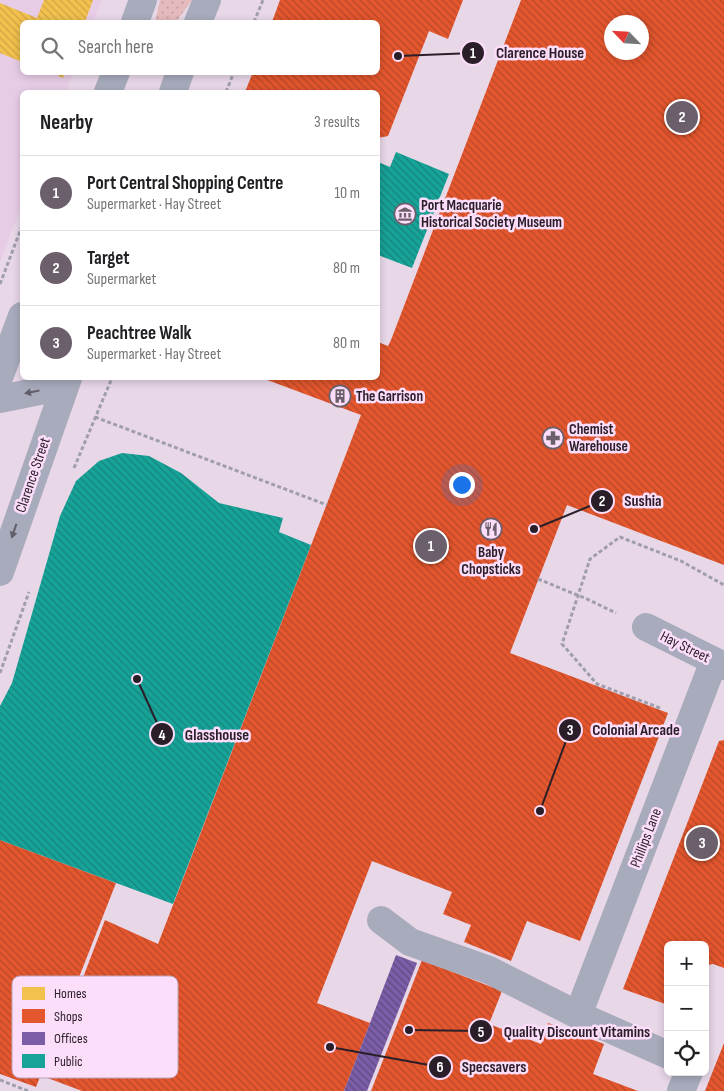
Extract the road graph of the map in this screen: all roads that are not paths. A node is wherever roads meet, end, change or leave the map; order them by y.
1 (143, 0) edge
2 (207, 0) edge
3 (136, 20) edge
4 (199, 20) edge
5 (115, 75) edge
6 (179, 75) edge
7 (109, 90) edge
8 (174, 90) edge
9 (20, 322) edge
10 (12, 344) edge
11 (0, 375) edge
12 (62, 380) edge
13 (0, 399) edge
14 (0, 572) edge
15 (646, 627) dead end
16 (719, 664) edge
17 (381, 920) dead end
18 (578, 1015) junction
19 (664, 1053) edge
20 (688, 1076) edge
21 (682, 1091) edge

1 - 3 street
2 - 4 street
5 - 7 street
6 - 8 street
9 - 10 street
10 - 11 street
12 -> 13 street
12 -> 14 street, Clarence Street
15 - 16 street, Hay Street
16 - 18 street, Phillips Lane
17 - 18 street
18 - 19 street
20 - 21 street

